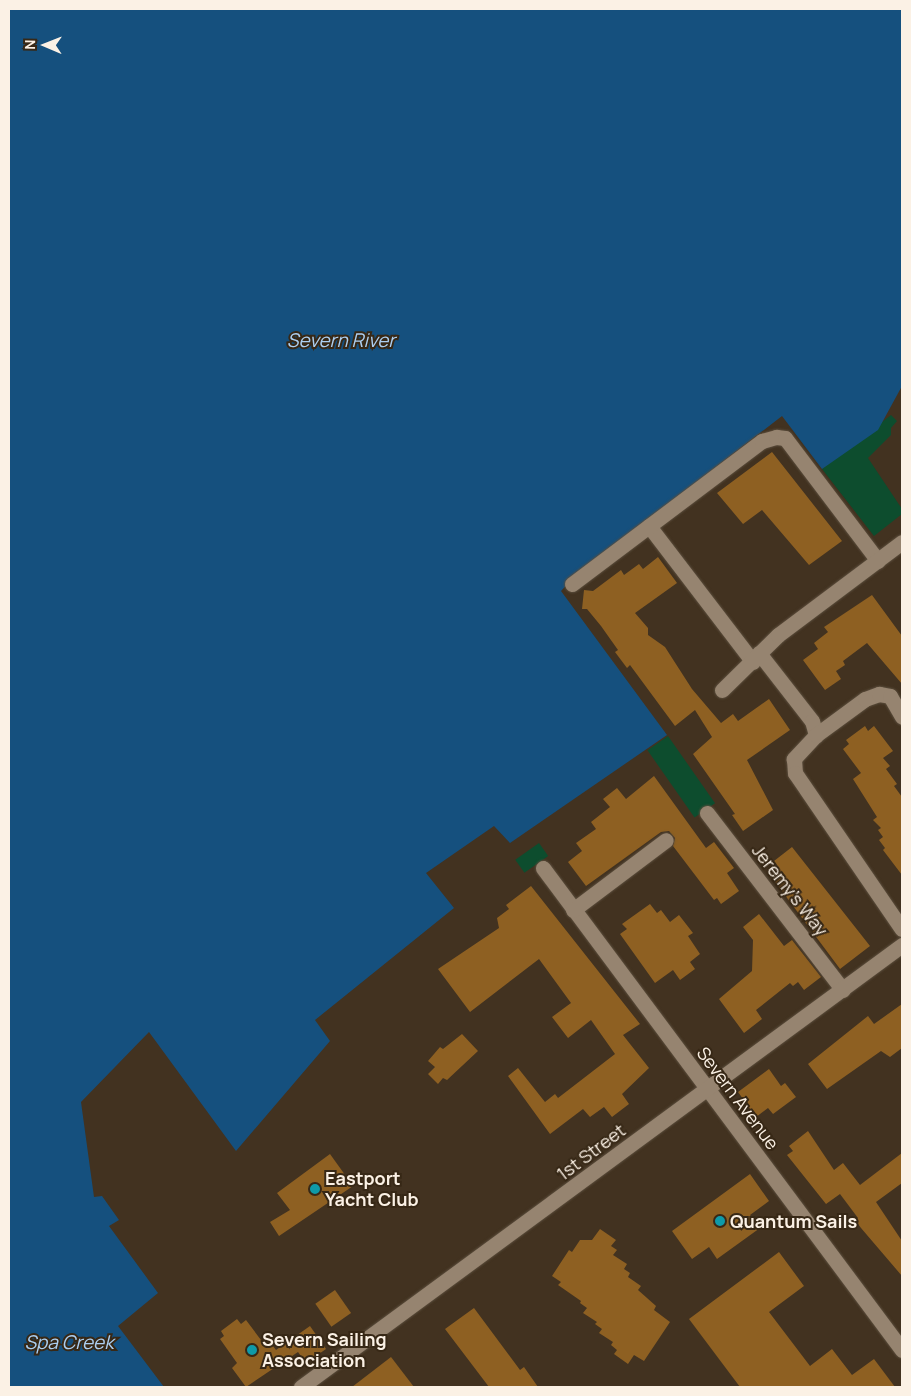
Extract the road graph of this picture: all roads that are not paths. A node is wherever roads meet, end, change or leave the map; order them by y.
1 (649, 526) junction
2 (902, 542) edge
3 (878, 561) junction
4 (572, 584) dead end
5 (756, 658) junction
6 (722, 690) dead end
7 (902, 716) edge
8 (816, 735) junction
9 (707, 813) dead end
10 (666, 840) dead end
11 (543, 868) dead end
12 (574, 910) junction
13 (902, 929) edge
14 (902, 945) edge
15 (843, 990) junction
16 (708, 1088) junction
17 (902, 1350) edge
18 (301, 1387) edge

1 - 3 street
1 - 4 street
1 - 5 street
2 - 3 street
3 - 5 street
5 - 6 street
5 - 8 street
7 - 8 street
8 - 13 street
9 - 15 street, Jeremy's Way
10 - 12 street
11 - 12 street, Severn Avenue
12 - 16 street, Severn Avenue
14 - 15 street, 1st Street
15 - 16 street, 1st Street
16 - 17 street, Severn Avenue
16 - 18 street, 1st Street

